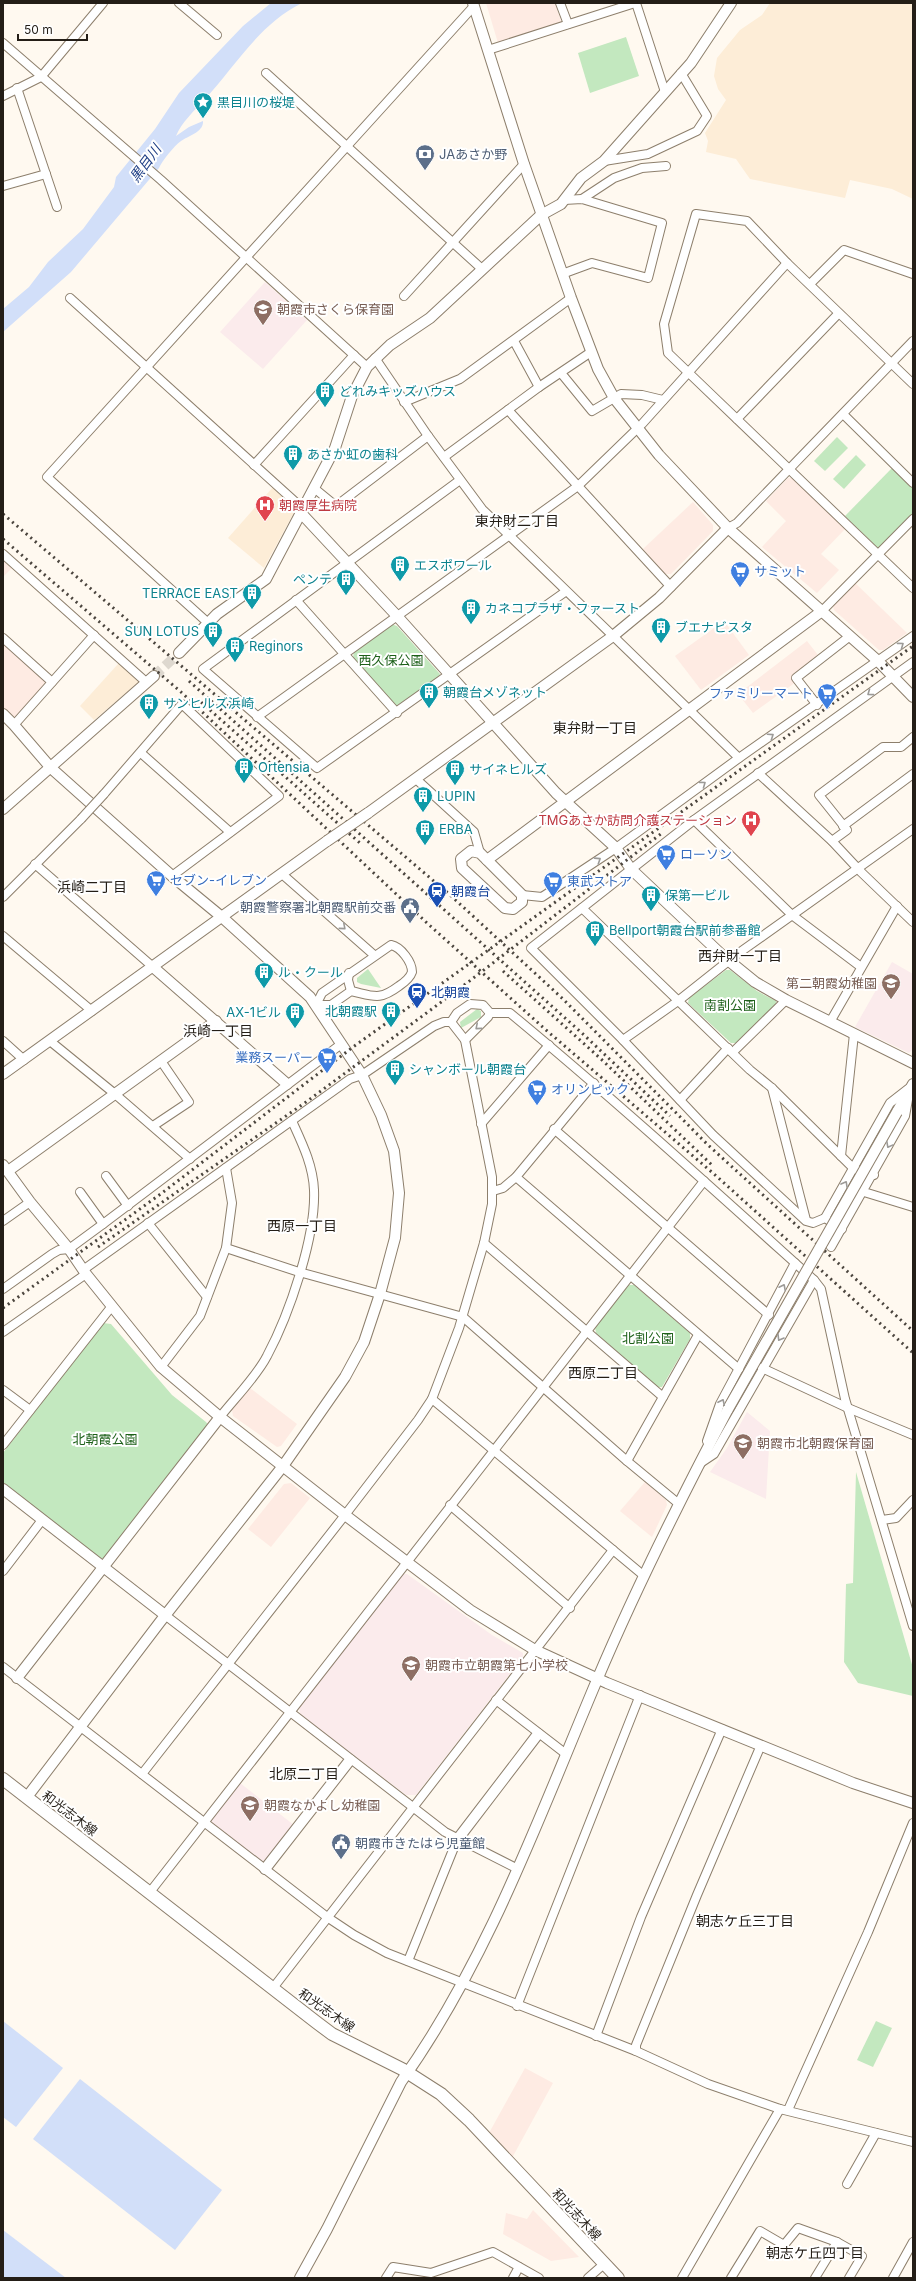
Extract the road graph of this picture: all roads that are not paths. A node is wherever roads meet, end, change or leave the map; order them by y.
1 (103, 3) edge
2 (180, 3) edge
3 (560, 3) edge
4 (636, 3) edge
5 (731, 3) edge
6 (474, 4) edge
7 (568, 24) junction
8 (217, 35) dead end
9 (3, 43) edge
10 (488, 50) junction
11 (266, 73) dead end
12 (681, 73) junction
13 (40, 77) junction
14 (17, 88) junction
15 (665, 92) junction
16 (3, 96) edge
17 (346, 148) junction
18 (604, 161) junction
19 (524, 164) junction
20 (666, 166) dead end
21 (46, 174) junction
22 (3, 186) edge
23 (582, 199) junction
24 (564, 200) junction
25 (57, 207) dead end
26 (541, 215) junction
27 (452, 243) junction
28 (247, 258) junction
29 (787, 263) junction
30 (482, 269) junction
31 (562, 274) junction
32 (913, 274) edge
33 (810, 284) junction
34 (404, 296) dead end
35 (70, 298) dead end
36 (570, 298) junction
37 (838, 314) junction
38 (514, 341) junction
39 (913, 341) edge
40 (591, 352) junction
41 (354, 355) junction
42 (375, 358) junction
43 (891, 363) junction
44 (367, 367) junction
45 (146, 368) junction
46 (687, 372) junction
47 (561, 373) junction
48 (913, 384) edge
49 (539, 387) junction
50 (614, 398) junction
51 (663, 400) junction
52 (404, 402) junction
53 (508, 410) junction
54 (842, 414) junction
55 (737, 419) junction
56 (637, 429) junction
57 (428, 436) junction
58 (444, 457) junction
59 (254, 465) junction
60 (789, 469) junction
61 (460, 480) junction
62 (913, 483) edge
63 (578, 486) junction
64 (314, 488) junction
65 (301, 510) junction
66 (913, 518) edge
67 (728, 528) junction
68 (507, 536) junction
69 (3, 554) edge
70 (880, 554) junction
71 (348, 563) junction
72 (671, 586) junction
73 (913, 588) edge
74 (565, 592) junction
75 (296, 600) junction
76 (822, 611) junction
77 (397, 616) junction
78 (208, 622) junction
79 (94, 635) junction
80 (613, 636) junction
81 (850, 636) junction
82 (913, 636) edge
83 (3, 638) edge
84 (179, 653) tunnel mouth
85 (344, 654) junction
86 (878, 661) junction
87 (913, 662) edge
88 (450, 675) junction
89 (893, 677) junction
90 (150, 679) joint
91 (52, 682) junction
92 (913, 696) edge
93 (817, 705) junction
94 (690, 711) junction
95 (397, 713) junction
96 (3, 714) edge
97 (257, 717) junction
98 (494, 723) junction
99 (14, 725) junction
100 (913, 737) edge
101 (141, 753) junction
102 (739, 758) junction
103 (51, 768) junction
104 (758, 773) junction
105 (913, 774) edge
106 (416, 779) junction
107 (564, 802) junction
108 (3, 809) edge
109 (694, 820) junction
110 (843, 826) junction
111 (913, 829) edge
112 (230, 832) junction
113 (832, 841) junction
114 (616, 848) junction
115 (483, 857) junction
116 (35, 864) junction
117 (859, 868) junction
118 (631, 869) junction
119 (282, 874) junction
120 (172, 876) junction
121 (522, 895) junction
122 (3, 897) edge
123 (897, 906) junction
124 (582, 908) junction
125 (792, 915) junction
126 (223, 918) junction
127 (913, 922) edge
128 (3, 936) edge
129 (374, 955) junction
130 (729, 961) junction
131 (861, 967) junction
132 (153, 968) junction
133 (350, 973) junction
134 (351, 991) junction
135 (786, 1000) junction
136 (678, 1001) junction
137 (316, 1006) junction
138 (92, 1011) junction
139 (490, 1013) junction
140 (216, 1021) junction
141 (451, 1022) junction
142 (830, 1022) junction
143 (854, 1034) junction
144 (465, 1040) junction
145 (623, 1040) junction
146 (3, 1041) edge
147 (50, 1041) junction
148 (340, 1044) junction
149 (549, 1045) junction
150 (730, 1050) junction
151 (24, 1060) junction
152 (161, 1061) junction
153 (913, 1063) edge
154 (3, 1074) edge
155 (362, 1076) junction
156 (594, 1083) junction
157 (287, 1084) junction
158 (912, 1086) edge
159 (772, 1088) junction
160 (115, 1094) junction
161 (680, 1100) junction
162 (292, 1121) junction
163 (481, 1124) junction
164 (153, 1126) junction
165 (554, 1129) junction
166 (841, 1156) junction
167 (190, 1159) junction
168 (5, 1168) edge
169 (226, 1168) junction
170 (854, 1169) junction
171 (874, 1175) junction
172 (106, 1176) dead end
173 (516, 1177) junction
174 (704, 1181) junction
175 (493, 1191) junction
176 (80, 1192) dead end
177 (864, 1192) junction
178 (30, 1202) junction
179 (128, 1206) junction
180 (913, 1207) edge
181 (825, 1218) junction
182 (3, 1221) edge
183 (806, 1221) junction
184 (148, 1223) junction
185 (104, 1224) junction
186 (668, 1226) junction
187 (842, 1229) junction
188 (484, 1243) junction
189 (831, 1247) dead end
190 (226, 1248) junction
191 (69, 1249) junction
192 (795, 1263) junction
193 (84, 1272) junction
194 (299, 1272) junction
195 (629, 1276) junction
196 (814, 1280) junction
197 (3, 1289) edge
198 (380, 1294) junction
199 (207, 1297) junction
200 (112, 1306) junction
201 (769, 1315) junction
202 (462, 1317) junction
203 (587, 1331) junction
204 (3, 1332) edge
205 (698, 1335) junction
206 (161, 1367) junction
207 (762, 1368) junction
208 (739, 1369) junction
209 (542, 1388) junction
210 (3, 1390) edge
211 (663, 1397) junction
212 (432, 1399) junction
213 (848, 1408) junction
214 (30, 1410) junction
215 (220, 1417) junction
216 (913, 1435) edge
217 (3, 1445) edge
218 (494, 1449) junction
219 (627, 1461) junction
220 (699, 1464) junction
221 (283, 1466) junction
222 (3, 1489) edge
223 (913, 1500) edge
224 (679, 1504) junction
225 (450, 1505) junction
226 (345, 1515) junction
227 (42, 1520) junction
228 (882, 1520) junction
229 (613, 1550) junction
230 (407, 1562) junction
231 (104, 1568) junction
232 (3, 1571) edge
233 (643, 1575) junction
234 (570, 1608) junction
235 (165, 1615) junction
236 (913, 1626) edge
237 (535, 1650) junction
238 (227, 1664) junction
239 (3, 1667) edge
240 (18, 1678) junction
241 (597, 1679) junction
242 (640, 1695) junction
243 (496, 1700) junction
244 (290, 1712) junction
245 (80, 1726) junction
246 (722, 1729) junction
247 (538, 1734) junction
248 (761, 1745) junction
249 (566, 1754) junction
250 (350, 1760) junction
251 (142, 1774) junction
252 (3, 1779) edge
253 (27, 1797) junction
254 (913, 1803) edge
255 (412, 1807) junction
256 (204, 1822) junction
257 (913, 1824) edge
258 (457, 1840) junction
259 (518, 1869) junction
260 (265, 1870) junction
261 (150, 1892) junction
262 (327, 1916) junction
263 (408, 1961) junction
264 (462, 1982) junction
265 (273, 1988) junction
266 (517, 2006) junction
267 (596, 2036) junction
268 (636, 2051) junction
269 (408, 2073) junction
270 (784, 2109) junction
271 (876, 2133) junction
272 (913, 2133) edge
273 (911, 2141) edge
274 (847, 2184) dead end
275 (837, 2242) junction
276 (913, 2242) edge
277 (604, 2264) junction
278 (519, 2267) junction
279 (300, 2278) edge
280 (386, 2278) edge
281 (513, 2278) edge
282 (539, 2278) edge
283 (588, 2278) edge
284 (618, 2278) edge
285 (682, 2278) edge
286 (731, 2278) edge
287 (815, 2278) edge
288 (849, 2278) edge
289 (893, 2278) edge

1 - 13 street
2 - 8 street
3 - 7 street
4 - 7 street
4 - 15 street
5 - 12 street
6 - 10 street
6 - 17 street
7 - 10 street
9 - 13 street
10 - 19 street
11 - 17 street
12 - 15 street
12 - 18 street
13 - 14 street
13 - 28 street
14 - 16 street
14 - 21 street
15 - 18 street
17 - 27 street
17 - 28 street
18 - 24 street
19 - 26 street
19 - 27 street
20 - 23 street
21 - 22 street
21 - 25 street
23 - 24 street
23 - 31 street
24 - 26 street
26 - 30 street
26 - 31 street
27 - 30 street
27 - 34 street
28 - 41 street
28 - 45 street
29 - 33 street
29 - 46 street
29 - 46 street
30 - 42 street
31 - 36 street
32 - 33 street
33 - 37 street
35 - 45 street
36 - 38 street
36 - 40 street
37 - 43 street
37 - 55 street
38 - 49 street
38 - 52 street
39 - 43 street
40 - 47 street
40 - 50 street
41 - 44 street
41 - 59 street
42 - 44 street
42 - 52 street
43 - 48 street
43 - 54 street
44 - 64 street
45 - 59 street
45 - 78 street
46 - 51 street
46 - 55 street
47 - 49 street
47 - 50 street
49 - 53 street
50 - 51 street
50 - 56 street
51 - 56 street
52 - 57 street
53 - 58 street
53 - 63 street
54 - 60 street
54 - 62 street
55 - 60 street
56 - 63 street
56 - 67 street
57 - 58 street
57 - 64 street
58 - 61 street
59 - 65 street
60 - 67 street
60 - 70 street
61 - 68 street
61 - 71 street
63 - 68 street
63 - 72 street
64 - 65 street
65 - 71 street
65 - 78 street
66 - 70 street
67 - 72 street
67 - 76 street
68 - 74 street
68 - 77 street
69 - 79 street
70 - 73 street
70 - 76 street
71 - 75 street
71 - 77 street
72 - 80 street
74 - 80 street
74 - 88 street
75 - 85 street
75 - 97 street
76 - 81 street
76 - 94 street
77 - 85 street
77 - 88 street
78 - 84 street
79 - 90 street
79 - 91 street
80 - 94 street
80 - 98 street
81 - 86 street
81 - 93 street
86 -> 82 street
83 - 91 street
85 - 95 street
85 - 97 street
86 - 89 street
86 - 93 street
87 - 89 street
88 - 95 street
88 - 98 street
89 - 92 street
89 -> 104 street
90 - 103 street
91 - 99 street
102 -> 93 street
94 - 102 street
94 - 107 street
95 - 97 street
96 - 99 street
98 - 106 street
98 - 107 street
99 - 103 street
100 - 110 street
101 - 112 street
101 - 112 street
101 - 116 street, bridge
114 -> 102 street
103 - 108 street
103 - 120 street
104 - 109 street
104 - 113 street
105 - 110 street
106 - 115 street
106 - 119 street, bridge
107 - 114 street
107 - 115 street
109 - 118 street
109 - 125 street
110 - 113 street
111 - 117 street
112 - 120 street
113 - 117 street
114 - 118 street
121 -> 114 street
115 - 121 street
115 - 121 street
116 - 122 street
116 - 132 street
117 - 123 street
117 - 125 street
118 - 124 street
118 - 130 street
119 - 126 street
119 -> 129 street
120 - 126 street
123 - 127 street
123 - 131 street
124 - 136 street
124 - 145 street
125 - 130 street
125 - 131 street
126 - 132 street
126 - 137 street
128 - 138 street
129 - 133 street
129 - 134 street
130 - 135 street
130 - 136 street
131 - 142 street
132 - 138 street
132 - 140 street
133 - 134 street
133 - 137 street
134 - 137 street
135 - 142 street
135 - 150 street
136 - 145 street
136 - 150 street
137 - 148 street
138 - 147 street
139 - 141 street
139 -> 144 street
139 - 149 street
140 - 152 street
140 - 157 street
141 - 144 street
141 - 155 street
142 - 143 street
143 - 153 street
143 - 166 street
144 - 163 street
145 - 161 street
146 - 151 street
147 - 151 street
147 - 160 street
148 - 155 street
148 - 157 street
149 - 156 street
149 - 163 street
150 - 159 street
150 - 161 street
151 - 154 street
152 - 160 street
152 - 164 street
155 - 162 street
155 - 198 street
156 - 165 street
156 - 174 street
157 - 167 street
158 - 170 street
158 -> 171 street
158 - 220 street, bridge
159 - 166 street
159 - 183 street
160 - 164 street
160 - 168 street
161 - 183 street
162 - 169 street
162 - 194 street
163 - 175 street
164 - 167 street
165 - 173 street
165 - 186 street
166 - 170 street
167 - 179 street
168 - 178 street
169 - 184 street
169 - 190 street
170 - 171 street
181 -> 170 street
171 - 177 street
172 - 179 street
173 - 175 street
173 - 195 street
174 - 186 street
174 - 192 street
175 - 188 street
176 - 185 street
177 - 180 street
177 - 187 street
178 - 182 street
178 - 191 street
179 - 185 street
181 - 183 street
181 - 187 street
184 - 193 street
184 - 199 street
185 - 191 street
186 - 195 street
186 - 201 street
187 - 189 street
188 - 202 street
188 - 203 street
190 - 194 street
190 - 199 street
191 - 193 street
191 - 197 street
192 - 196 street
201 -> 192 street
193 - 200 street
193 - 204 street
194 - 198 street
194 - 215 street
195 - 203 street
195 - 205 street
196 -> 207 street
196 - 213 street
198 - 202 street
198 - 221 street
199 - 206 street
200 - 206 street
200 - 214 street
201 - 208 street
202 - 209 street
202 - 212 street
203 - 209 street
203 - 211 street
205 - 208 street
205 - 211 street
206 - 215 street
207 - 213 street
207 - 220 street
220 -> 208 street
209 - 218 street
209 - 219 street
210 - 214 street
211 - 219 street
212 - 218 street
212 - 226 street
213 - 216 street
213 - 228 street
214 - 217 street
215 - 221 street
215 - 231 street
218 - 225 street
218 - 229 street
219 - 224 street
220 - 224 street
221 - 226 street
221 - 235 street
222 - 227 street
223 - 228 street
224 - 233 street
225 - 230 street
225 - 234 street
226 - 230 street
226 - 238 street
227 - 231 street
227 - 232 street
228 - 236 street
229 - 233 street
229 - 234 street
230 - 237 street
230 - 244 street
231 - 235 street
231 - 240 street
233 - 241 street
234 - 237 street
235 - 238 street
235 - 245 street
237 - 241 street
237 - 243 street
238 - 244 street
238 - 251 street
239 - 240 street
240 - 245 street
241 - 242 street
241 - 249 street
242 - 246 street
242 - 266 street
243 - 247 street
243 - 255 street
244 - 250 street
244 - 256 street
245 - 251 street
245 - 253 street
246 - 248 street
246 - 267 street
247 - 249 street
247 - 258 street
248 - 254 street
248 - 268 street
249 - 259 street
250 - 255 street
250 - 260 street
251 - 256 street
252 - 253 main road, 和光志木線
253 - 261 main road, 和光志木線
255 - 258 street
255 - 262 street
256 - 260 street
256 - 261 street
257 - 270 street
258 - 259 street
258 - 263 street
259 - 264 street
260 - 262 street
261 - 265 main road, 和光志木線
262 - 263 street
262 - 265 street
263 - 264 street
264 - 266 street
264 - 269 street
265 - 269 main road, 和光志木線
266 - 267 street
267 - 268 street
268 - 270 street
269 - 277 main road, 和光志木線
269 - 279 street
270 - 271 street
270 - 285 street
271 - 273 street
271 - 274 street
272 - 273 street
275 - 286 street
275 - 287 street
275 - 288 street
276 - 289 street
277 - 283 street
277 - 284 main road, 和光志木線
278 - 280 street
278 - 281 street
278 - 282 street

